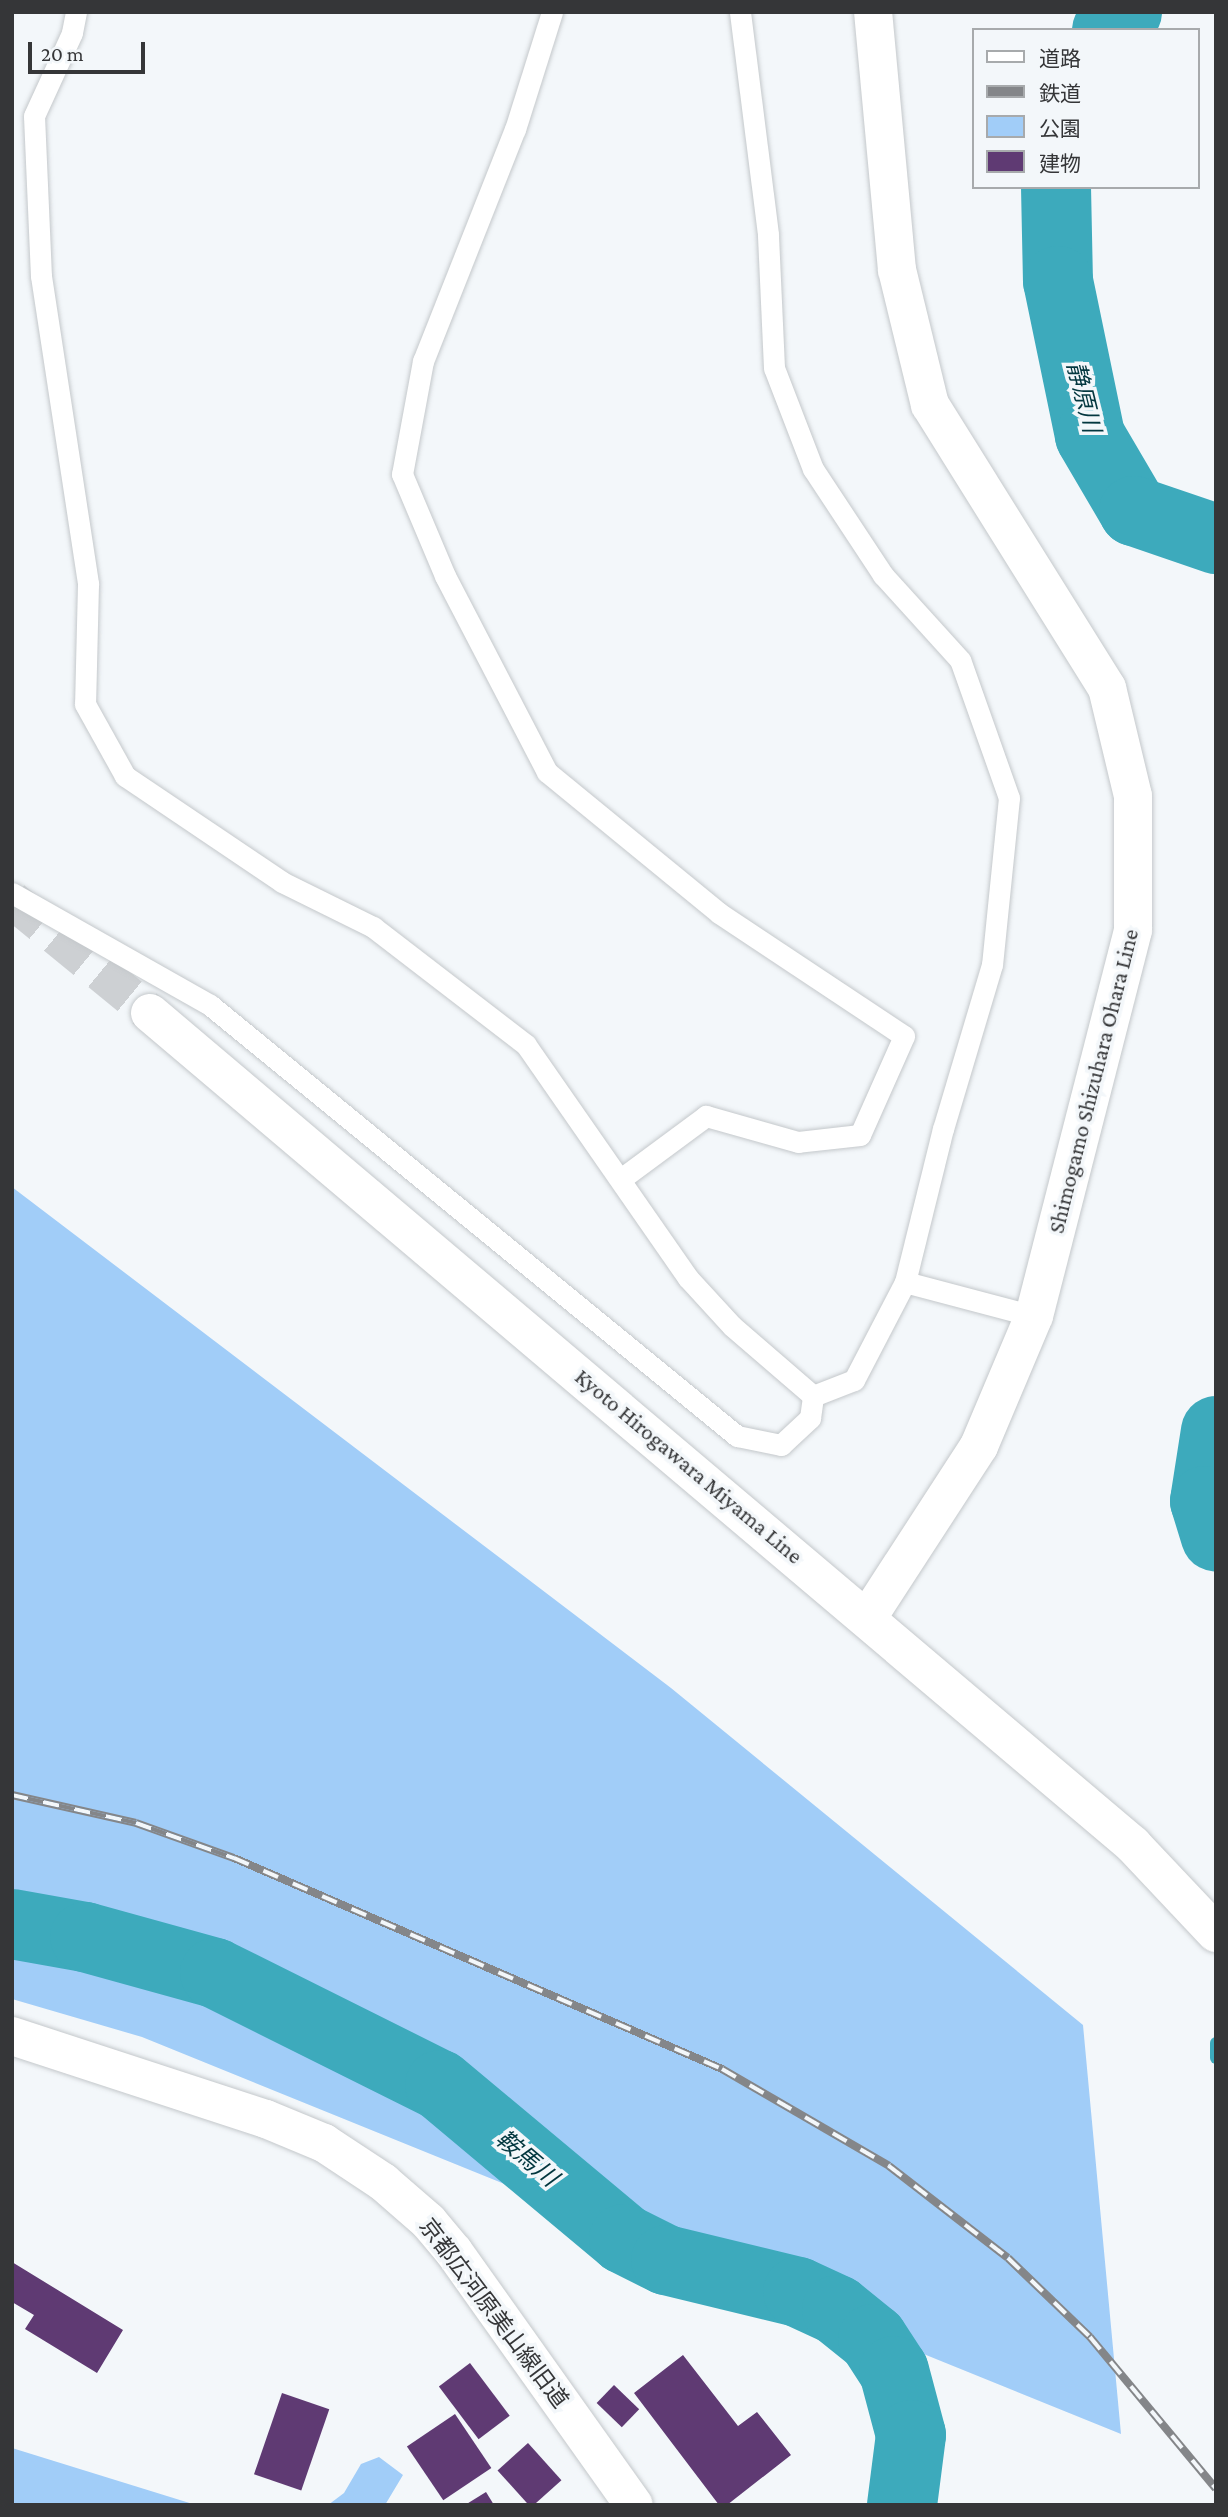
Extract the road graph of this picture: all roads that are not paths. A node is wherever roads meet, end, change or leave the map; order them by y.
1 (76, 12) edge
2 (552, 12) edge
3 (740, 12) edge
4 (873, 12) edge
5 (12, 893) edge
6 (150, 1013) tunnel mouth
7 (621, 1179) junction
8 (905, 1282) junction
9 (1034, 1317) junction
10 (813, 1396) junction
11 (868, 1617) junction
12 (1216, 1933) edge
13 (12, 2036) edge
14 (634, 2505) edge

1 - 7 lane
2 - 7 lane
3 - 8 lane
4 - 9 main road, Shimogamo Shizuhara Ohara Line
5 - 10 lane
6 - 11 main road, Kyoto Hirogawara Miyama Line
7 - 10 lane
8 - 9 lane
8 - 10 lane
9 - 11 main road, Shimogamo Shizuhara Ohara Line
11 - 12 main road, Kyoto Hirogawara Miyama Line
13 - 14 main road, 京都広河原美山線旧道

